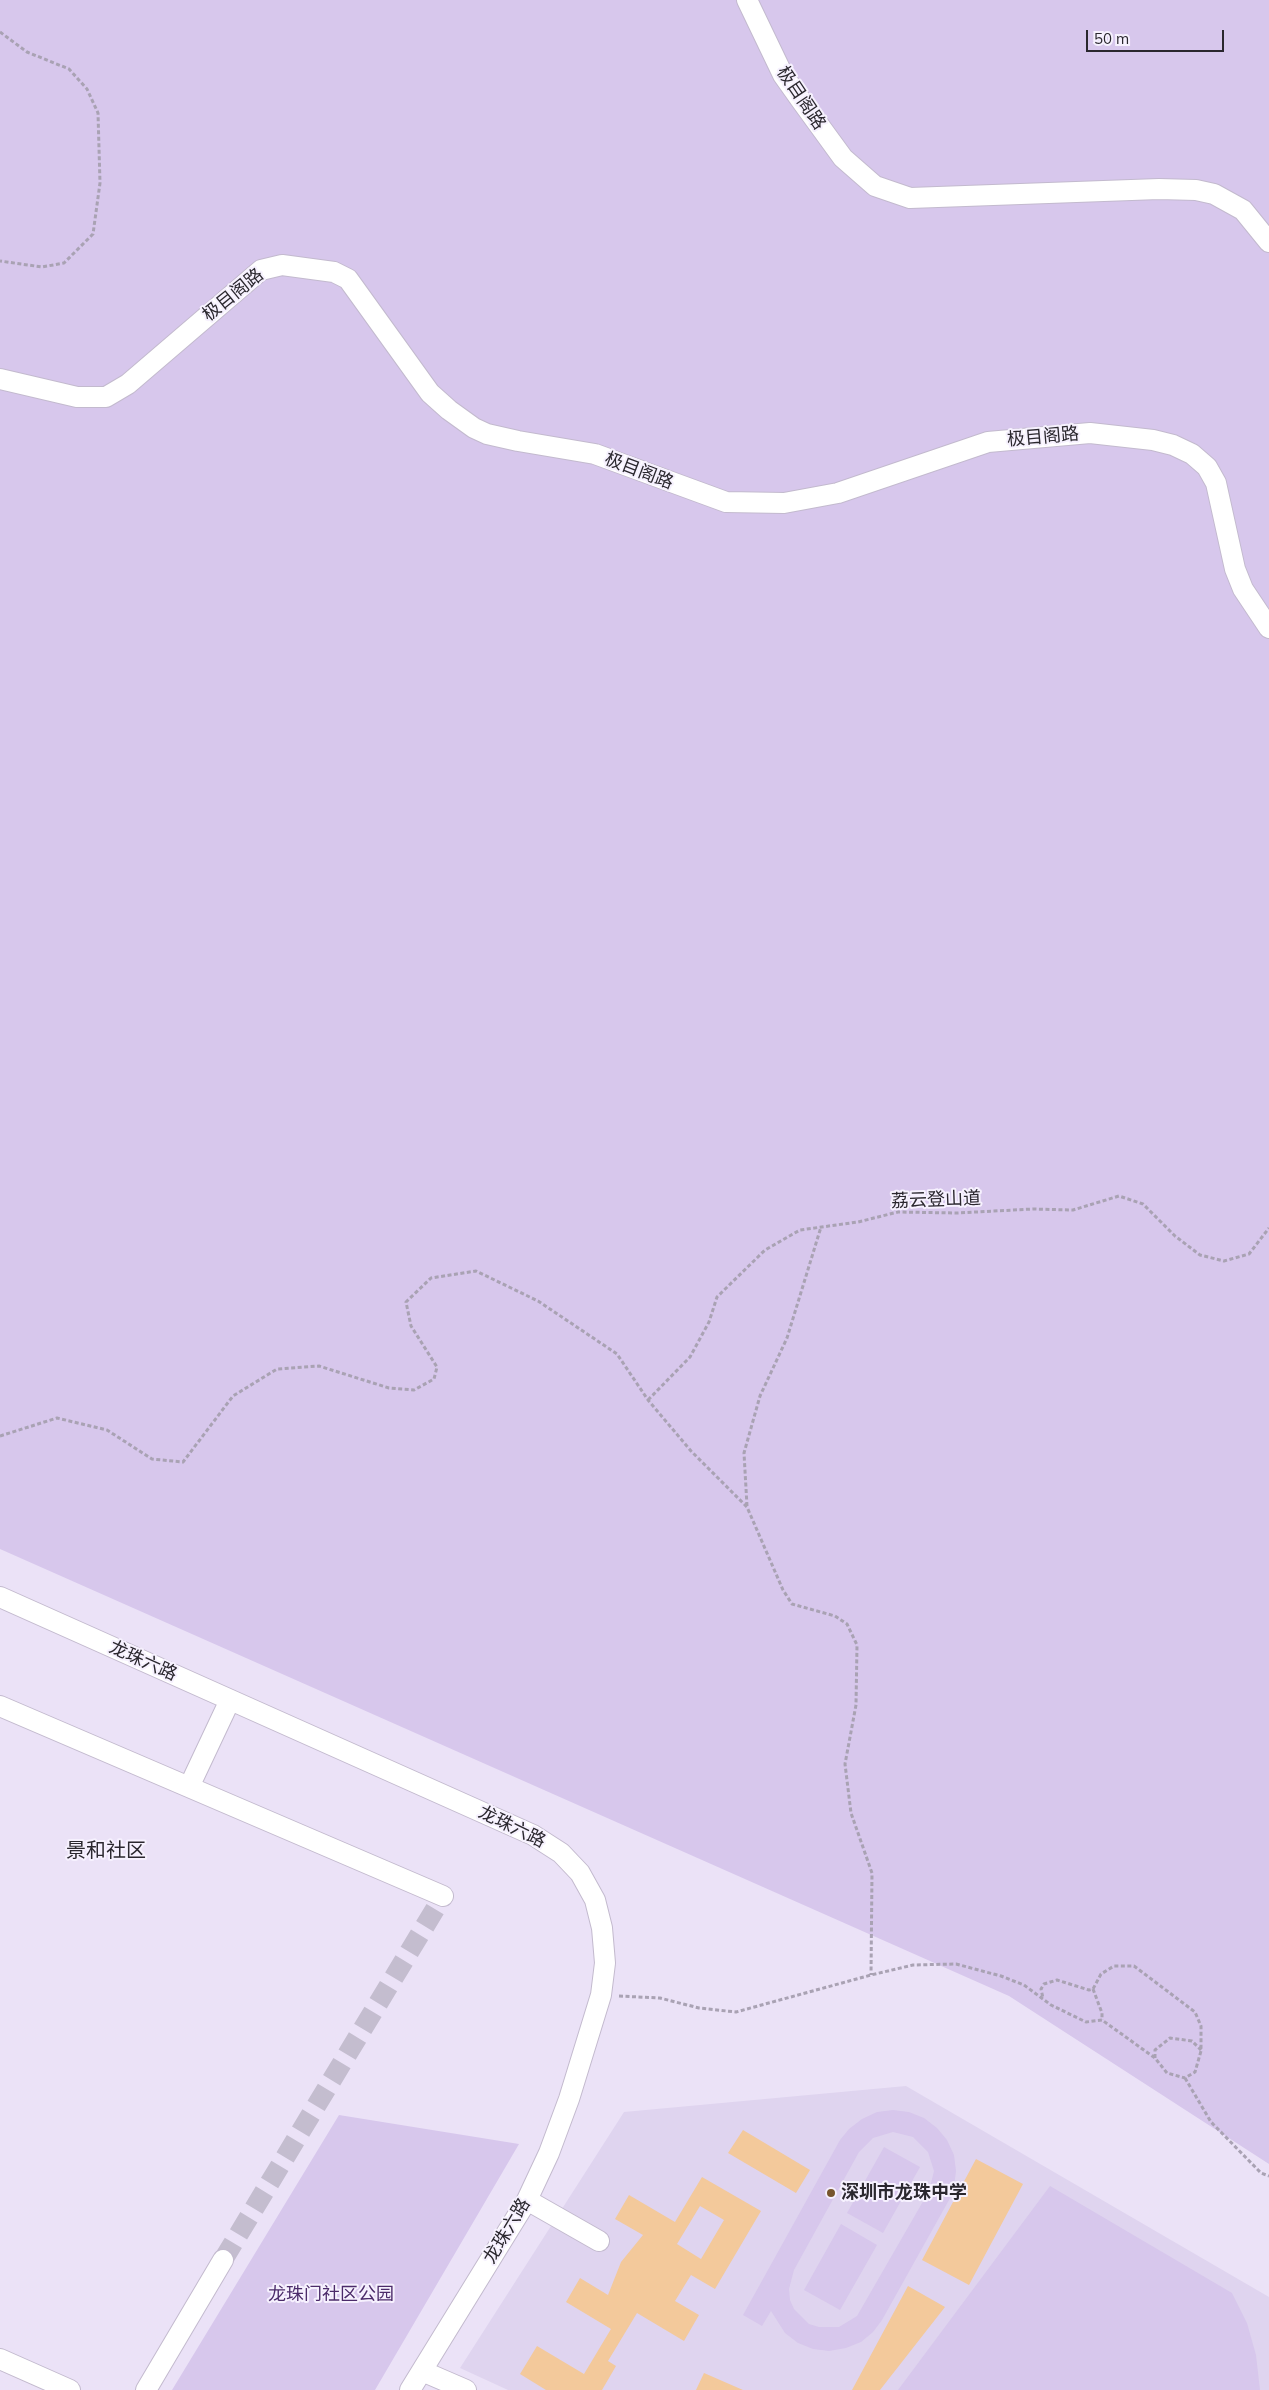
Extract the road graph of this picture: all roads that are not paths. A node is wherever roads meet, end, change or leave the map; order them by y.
1 (747, 0) edge
2 (1269, 242) edge
3 (0, 379) edge
4 (1269, 628) edge
5 (0, 1597) edge
6 (230, 1700) junction
7 (0, 1706) edge
8 (189, 1787) junction
9 (443, 1896) dead end
10 (527, 2200) junction
11 (599, 2241) dead end
12 (223, 2260) tunnel mouth
13 (0, 2359) edge
14 (422, 2371) junction
15 (70, 2390) edge
16 (146, 2390) edge
17 (410, 2390) edge
18 (466, 2390) edge

1 - 2 street, 极目阁路
3 - 4 street, 极目阁路
5 - 6 street, 龙珠六路
6 - 8 street
6 - 10 street, 龙珠六路
7 - 8 street
8 - 9 street
10 - 11 street
10 - 14 street, 龙珠六路
12 - 16 street
13 - 15 street
14 - 17 street, 龙珠六路
14 - 18 street

